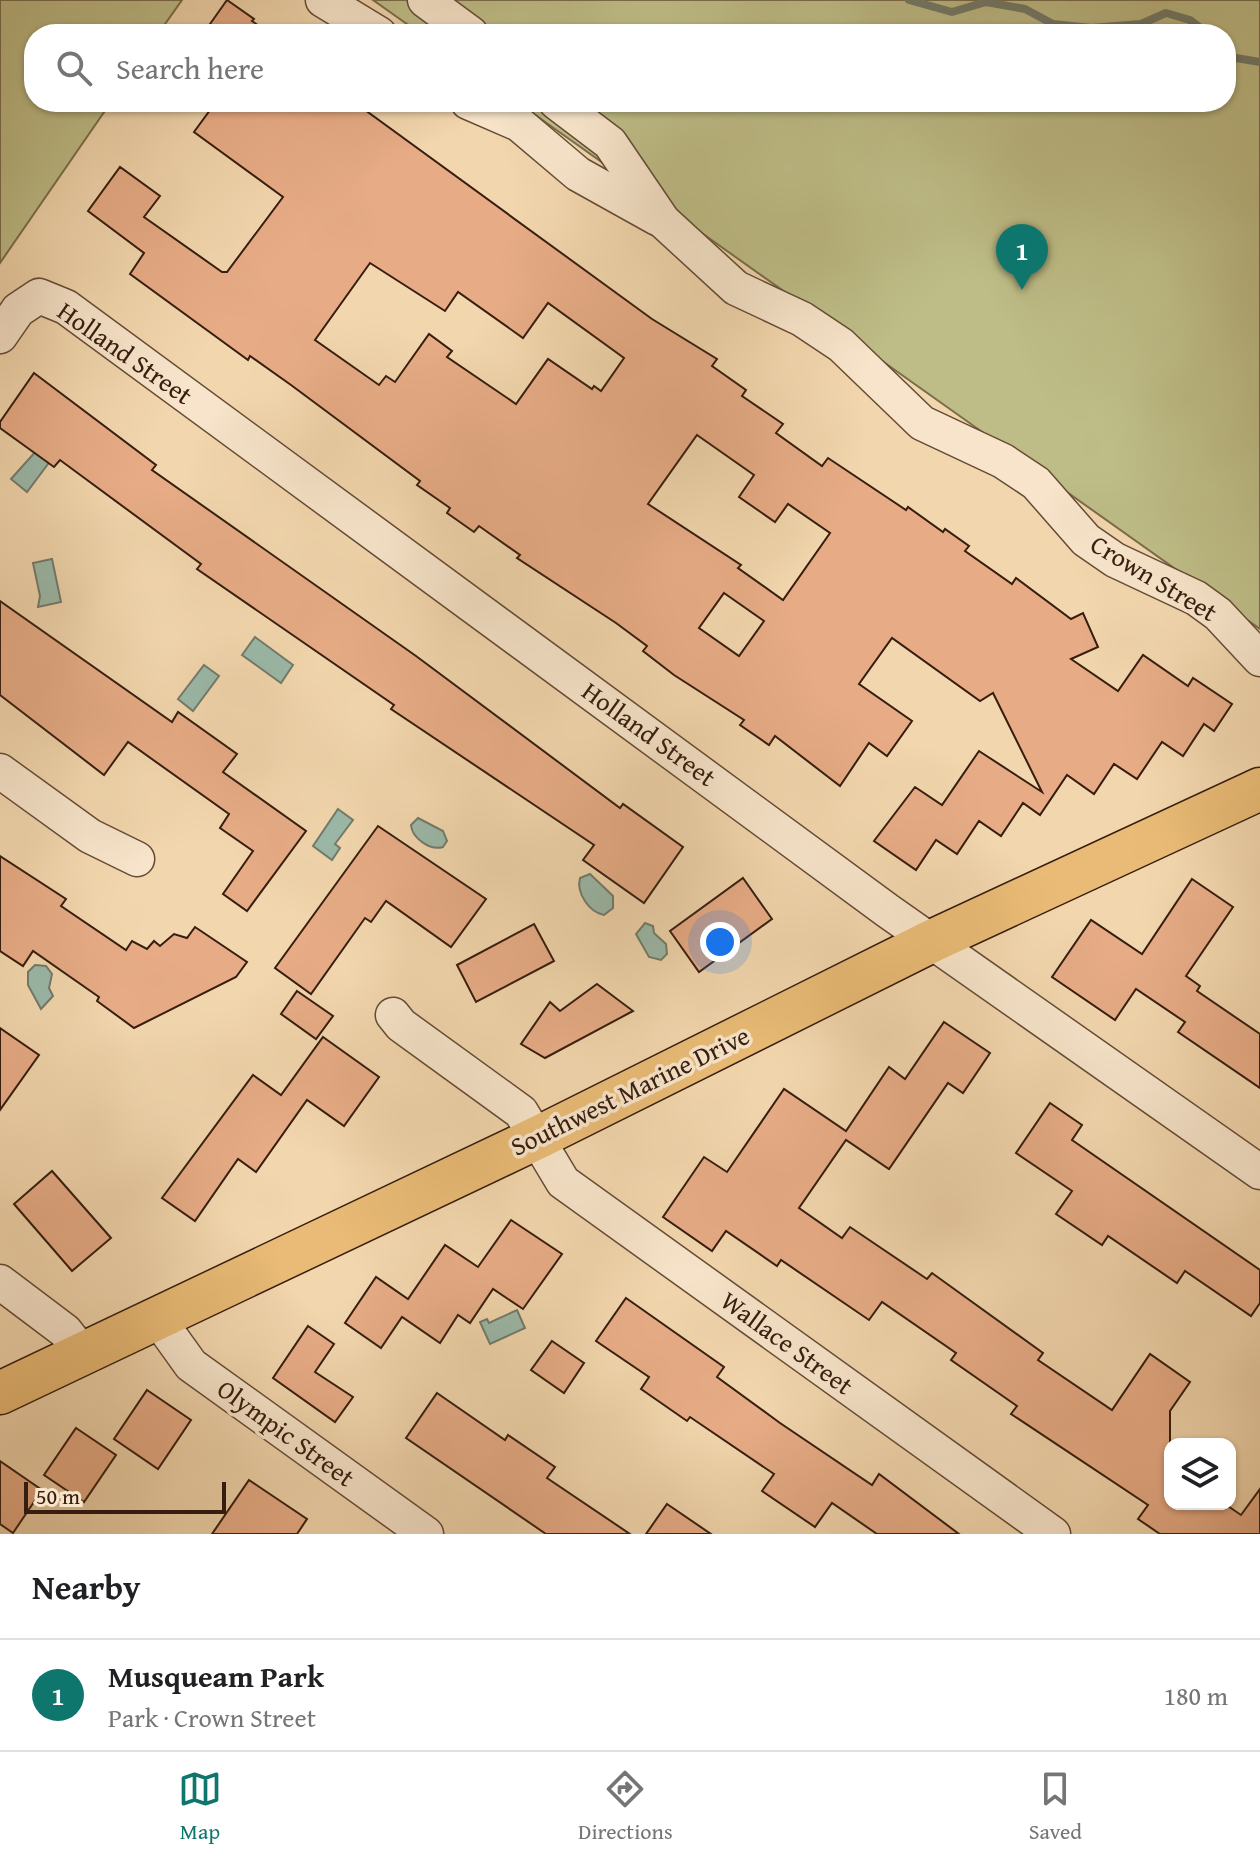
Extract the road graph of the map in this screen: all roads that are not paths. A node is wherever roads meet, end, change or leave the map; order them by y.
1 (323, 0) edge
2 (425, 0) edge
3 (363, 24) edge
4 (457, 24) edge
5 (491, 112) edge
6 (569, 112) edge
7 (663, 221) junction
8 (0, 336) edge
9 (1260, 659) edge
10 (0, 771) edge
11 (1260, 789) edge
12 (137, 859) dead end
13 (932, 941) junction
14 (393, 1015) dead end
15 (539, 1137) junction
16 (1260, 1172) edge
17 (0, 1282) edge
18 (158, 1319) junction
19 (83, 1354) junction
20 (0, 1393) edge
21 (426, 1534) edge
22 (1053, 1534) edge

1 - 3 street
2 - 4 street
5 - 7 street, Crown Street
6 - 7 street, Crown Street
7 - 9 street, Crown Street
8 - 13 street, Holland Street
10 - 12 street
11 - 13 main road, Southwest Marine Drive
13 - 15 main road, Southwest Marine Drive
13 - 16 street, Holland Street
14 - 15 street, Wallace Street
15 - 18 main road, Southwest Marine Drive
15 - 22 street, Wallace Street
17 - 19 street
18 - 19 main road, Southwest Marine Drive
18 - 21 street, Olympic Street
19 - 20 main road, Southwest Marine Drive

